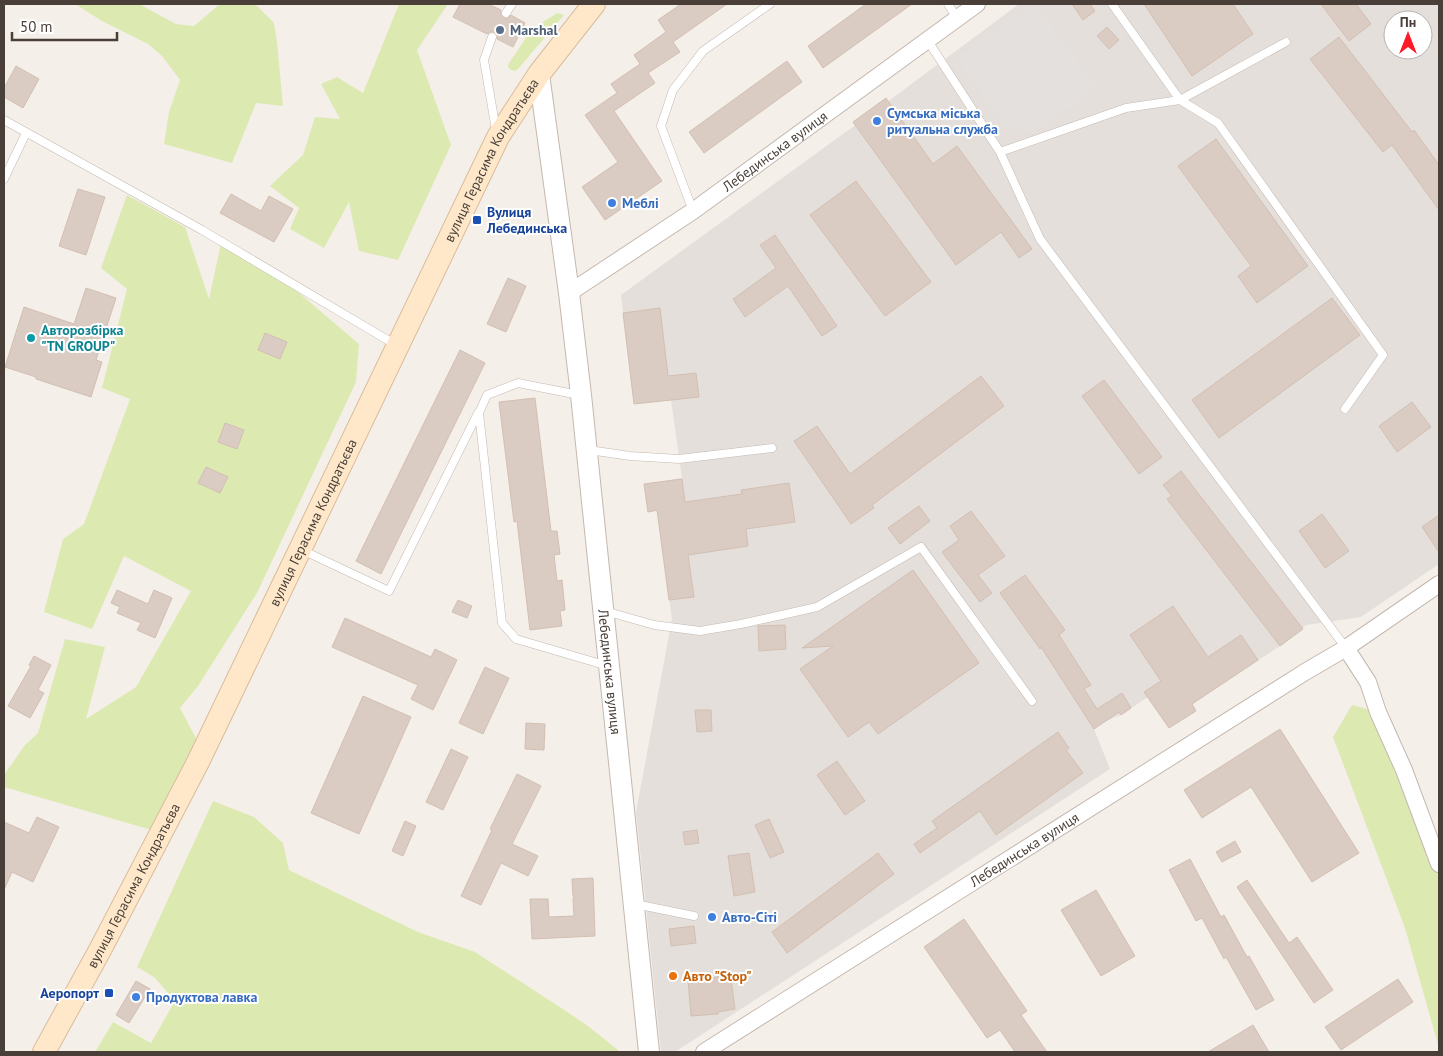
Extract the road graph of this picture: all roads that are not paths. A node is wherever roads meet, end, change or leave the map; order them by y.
1 (512, 4) edge
2 (594, 4) edge
3 (770, 4) edge
4 (948, 4) edge
5 (977, 4) edge
6 (1112, 4) edge
7 (506, 13) dead end
8 (957, 18) junction
9 (492, 37) dead end
10 (928, 41) junction
11 (1286, 42) dead end
12 (539, 74) junction
13 (1180, 100) junction
14 (4, 120) edge
15 (26, 133) junction
16 (498, 137) junction
17 (1000, 152) junction
18 (4, 179) edge
19 (693, 211) junction
20 (570, 293) junction
21 (398, 346) junction
22 (581, 395) junction
23 (1344, 409) dead end
24 (479, 412) junction
25 (772, 448) dead end
26 (587, 449) junction
27 (300, 549) junction
28 (1439, 584) edge
29 (603, 610) junction
30 (1346, 648) junction
31 (609, 666) junction
32 (1032, 701) dead end
33 (1439, 864) edge
34 (633, 904) junction
35 (694, 916) dead end
36 (44, 1052) edge
37 (649, 1052) edge
38 (704, 1052) edge

1 - 7 lane
2 - 12 main road, вулиця Герасима Кондратьєва
3 - 19 lane
4 - 8 lane
5 - 8 street, Лебединська вулиця
6 - 13 lane
8 - 10 street, Лебединська вулиця
9 - 16 lane
10 - 17 lane
10 - 19 street, Лебединська вулиця
11 - 13 lane
12 - 16 main road, вулиця Герасима Кондратьєва
12 - 20 street, Лебединська вулиця
13 - 17 lane
13 - 23 lane
14 - 15 lane
15 - 18 lane
15 - 21 lane
16 - 21 main road, вулиця Герасима Кондратьєва
17 - 30 lane
19 - 20 street, Лебединська вулиця
20 - 22 street, Лебединська вулиця
21 - 27 main road, вулиця Герасима Кондратьєва
22 - 24 lane
22 - 26 street, Лебединська вулиця
24 - 27 lane
24 - 31 lane
25 - 26 lane
26 - 29 street, Лебединська вулиця
27 - 36 main road, вулиця Герасима Кондратьєва
28 - 30 street, Лебединська вулиця
29 - 31 street, Лебединська вулиця
29 - 32 lane
30 - 33 street
30 - 38 street, Лебединська вулиця
31 - 34 street, Лебединська вулиця
34 - 35 lane
34 - 37 street, Лебединська вулиця

